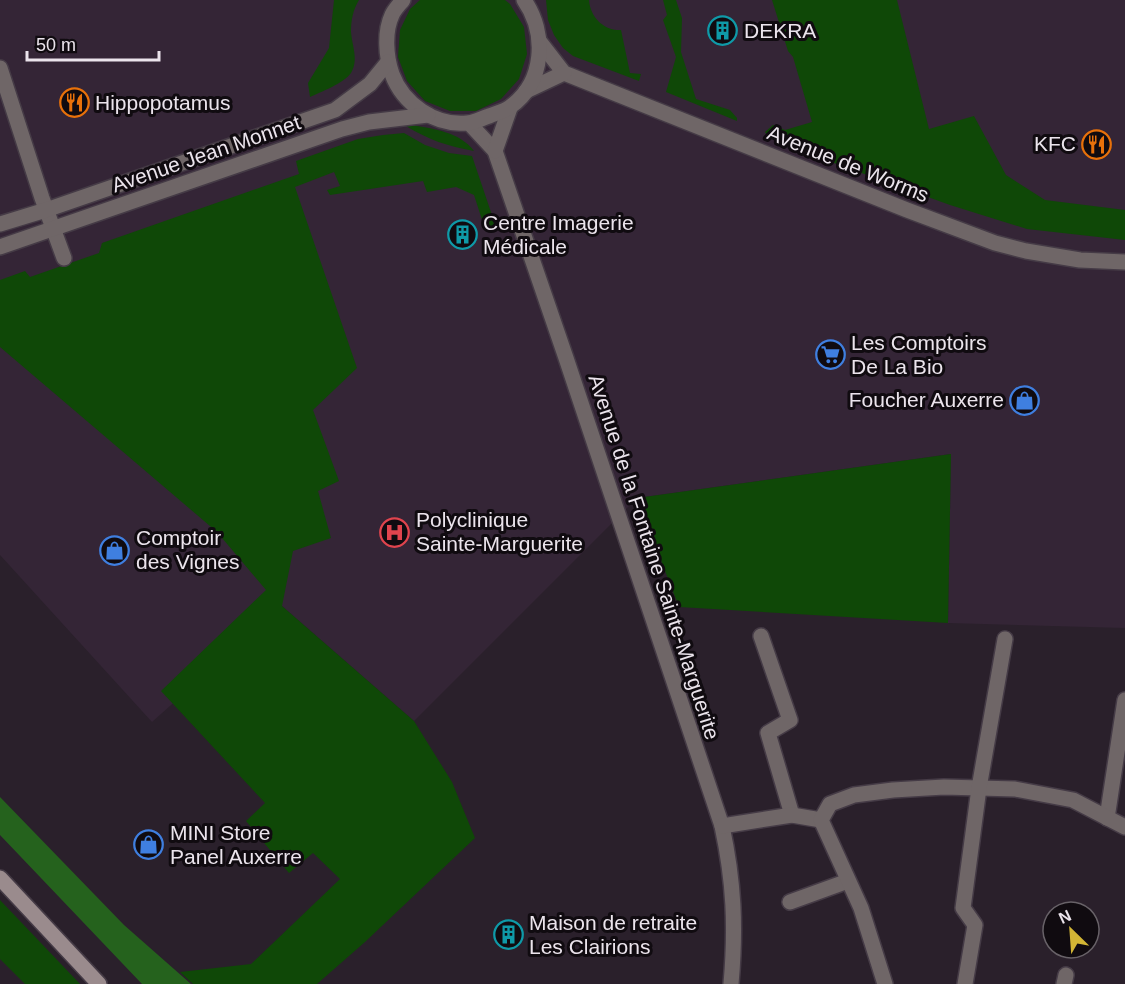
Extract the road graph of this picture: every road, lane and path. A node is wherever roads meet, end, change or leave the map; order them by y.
1 (388, 0) edge
2 (403, 0) edge
3 (525, 0) edge
4 (392, 15) junction
5 (540, 42) junction
6 (388, 62) junction
7 (0, 68) edge
8 (564, 73) junction
9 (526, 91) junction
10 (510, 108) junction
11 (428, 115) junction
12 (469, 123) junction
13 (495, 151) junction
14 (46, 210) junction
15 (0, 224) edge
16 (52, 228) junction
17 (0, 247) edge
18 (64, 258) dead end
19 (1125, 262) edge
20 (761, 636) dead end
21 (1005, 639) dead end
22 (1125, 700) edge
23 (979, 788) junction
24 (792, 815) junction
25 (1107, 818) junction
26 (821, 820) junction
27 (722, 826) junction
28 (1125, 827) edge
29 (0, 878) edge
30 (848, 881) junction
31 (790, 902) dead end
32 (99, 984) edge
33 (731, 984) edge
34 (885, 984) edge
35 (965, 984) edge

1 - 4 street
2 - 4 street
3 - 5 street
4 - 6 street
5 - 8 street
5 - 9 street
6 - 11 street
6 - 14 street, Avenue Jean Monnet
7 - 14 street
8 - 9 street
8 - 19 street, Avenue de Worms
9 - 10 street
10 - 12 street
10 - 13 street
11 - 12 street
11 - 16 street, Avenue Jean Monnet
12 - 13 street, Avenue de la Fontaine Sainte-Marguerite
13 - 27 street, Avenue de la Fontaine Sainte-Marguerite
14 - 15 street, Avenue Jean Monnet
14 - 16 street
16 - 17 street, Avenue Jean Monnet
16 - 18 street
20 - 24 street
21 - 23 street
22 - 25 street
23 - 25 street
23 - 26 street
23 - 35 street
24 - 26 street
24 - 27 street
25 - 28 street
26 - 30 street
27 - 33 street, Avenue de la Fontaine Sainte-Marguerite
29 - 32 main road
30 - 31 street
30 - 34 street

